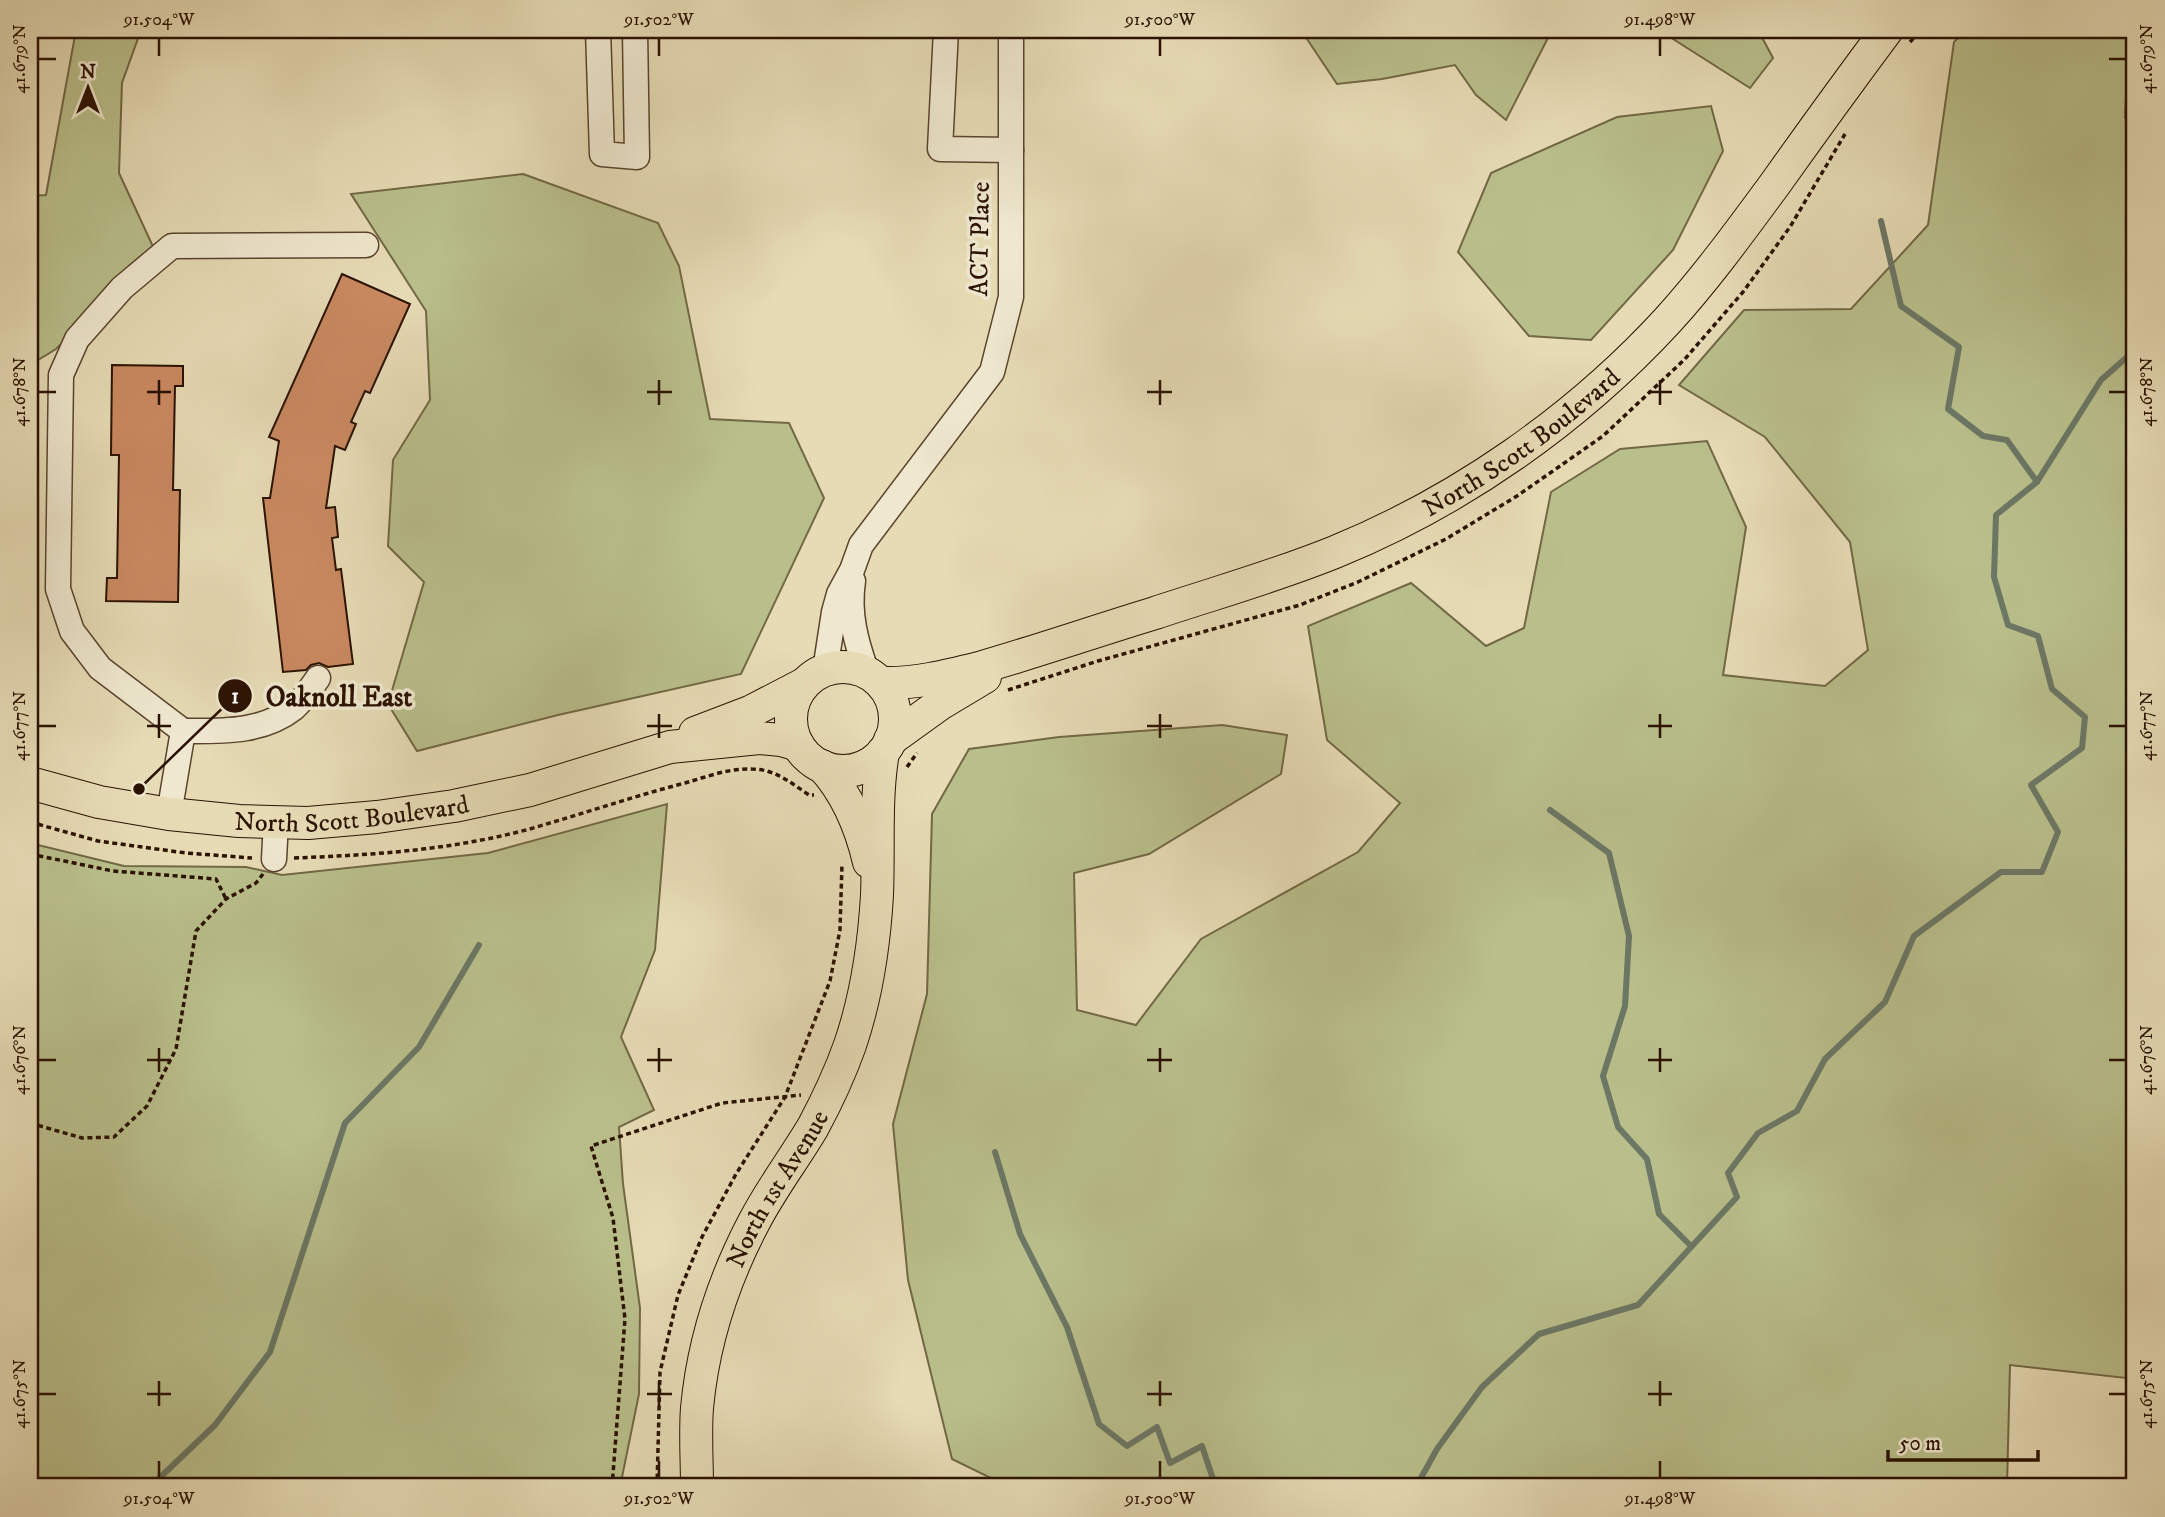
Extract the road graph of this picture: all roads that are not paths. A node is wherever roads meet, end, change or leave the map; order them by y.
1 (598, 30) edge
2 (635, 30) edge
3 (946, 30) edge
4 (1011, 30) edge
5 (1887, 30) edge
6 (1011, 150) junction
7 (366, 244) dead end
8 (852, 570) junction
9 (1012, 658) junction
10 (318, 678) dead end
11 (813, 678) junction
12 (875, 678) junction
13 (183, 732) junction
14 (798, 745) junction
15 (887, 746) junction
16 (670, 747) junction
17 (822, 766) junction
18 (30, 783) edge
19 (169, 814) junction
20 (276, 822) junction
21 (274, 859) road end
22 (877, 894) junction
23 (696, 1487) edge

1 - 2 lane
3 - 6 lane
4 - 6 lane, ACT Place
5 - 9 main road, North Scott Boulevard
6 - 8 lane, ACT Place
7 - 13 lane
8 - 11 lane, ACT Place
8 - 12 lane, ACT Place
9 - 12 main road, North Scott Boulevard
9 - 15 main road, North Scott Boulevard
10 - 13 lane
11 - 12 main road
11 - 14 main road
11 - 16 main road, North Scott Boulevard
12 - 15 main road
13 - 19 lane
14 - 16 main road, North Scott Boulevard
14 - 17 main road
15 - 17 main road
15 - 22 main road, North 1st Avenue
16 - 20 main road, North Scott Boulevard
17 - 22 main road, North 1st Avenue
18 - 19 main road, North Scott Boulevard
19 - 20 main road, North Scott Boulevard
20 - 21 lane
22 - 23 main road, North 1st Avenue

